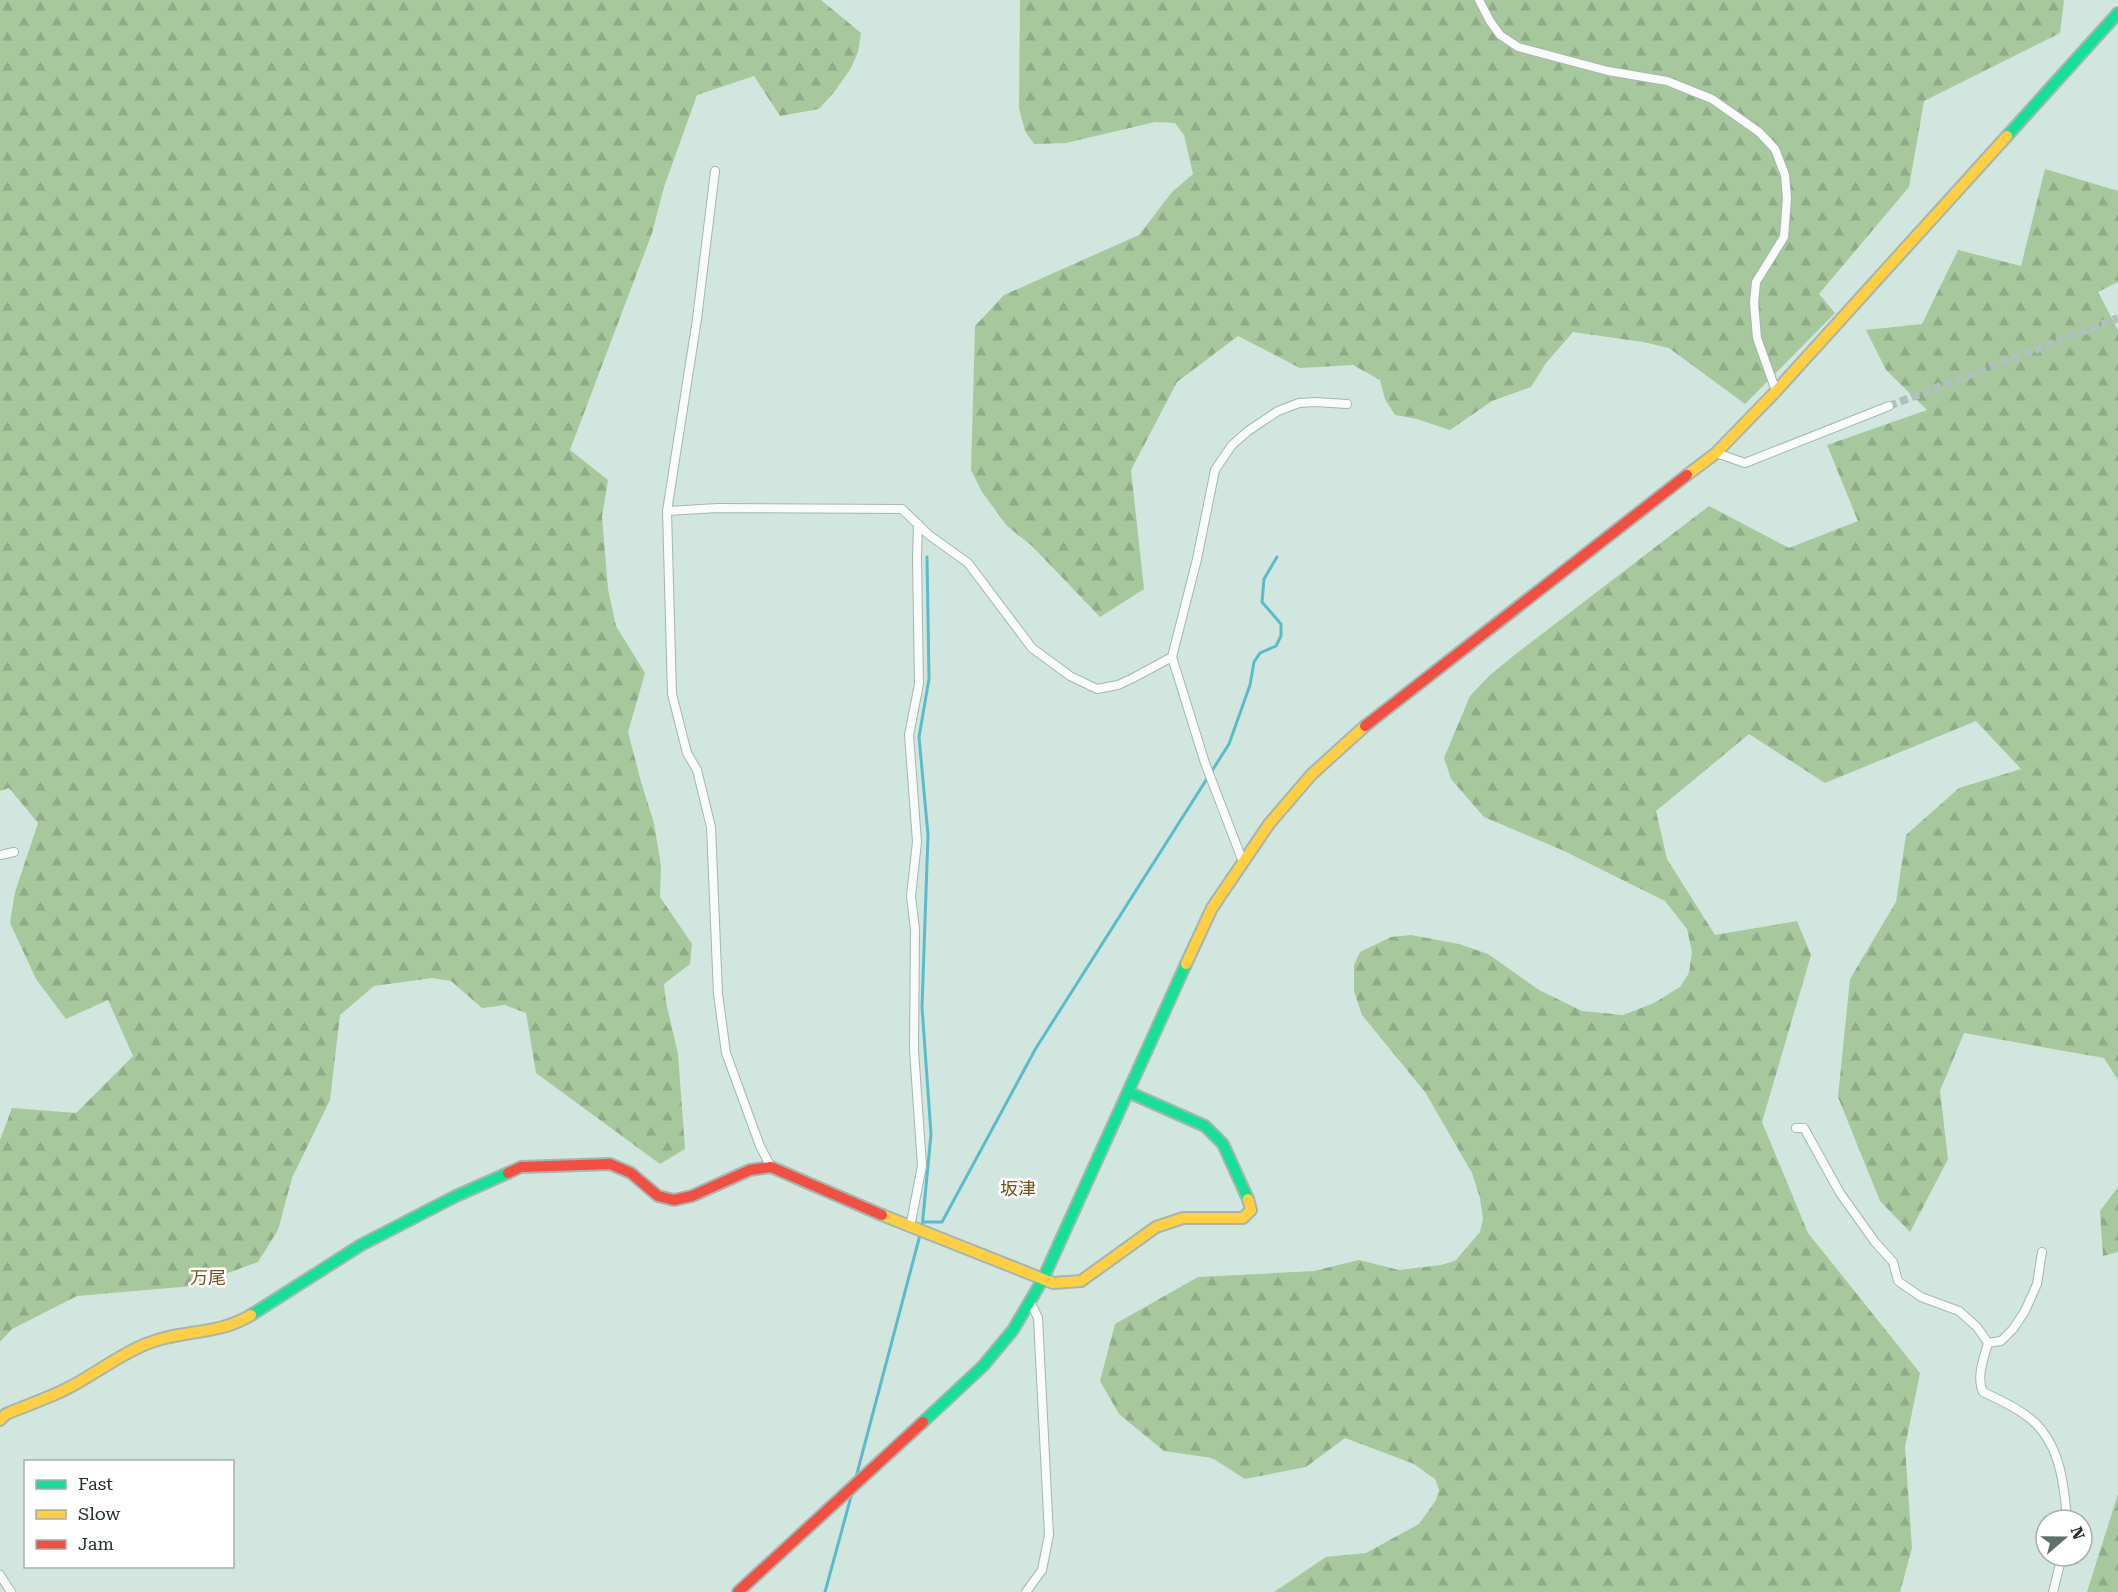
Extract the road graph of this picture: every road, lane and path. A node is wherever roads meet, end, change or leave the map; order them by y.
1 (1479, 0) edge
2 (2118, 13) edge
3 (715, 171) dead end
4 (1776, 391) junction
5 (1347, 404) dead end
6 (1889, 406) tunnel mouth
7 (1716, 453) junction
8 (668, 511) junction
9 (918, 524) junction
10 (1172, 657) junction
11 (14, 852) dead end
12 (0, 855) edge
13 (1243, 862) junction
14 (1128, 1092) junction
15 (1796, 1128) dead end
16 (771, 1167) junction
17 (912, 1228) junction
18 (2043, 1252) dead end
19 (1042, 1279) junction
20 (1030, 1301) junction
21 (1988, 1343) junction
22 (0, 1420) edge
23 (2066, 1508) edge
24 (2059, 1568) edge
25 (0, 1575) edge
26 (11, 1592) edge
27 (738, 1592) edge
28 (1026, 1592) edge
29 (2053, 1592) edge

1 - 4 street
2 - 4 street
3 - 8 street
4 - 7 street
5 - 10 street
6 - 7 street
7 - 13 street
8 - 9 street
8 - 16 street
9 - 10 street
9 - 17 street
10 - 13 street
11 - 12 street
13 - 14 street
14 - 19 street
14 - 19 street
15 - 21 street
16 - 17 street
16 - 22 street
17 - 19 street
18 - 21 street
19 - 20 street
20 - 27 street
20 - 28 street
21 - 23 street
24 - 29 street
25 - 26 street

